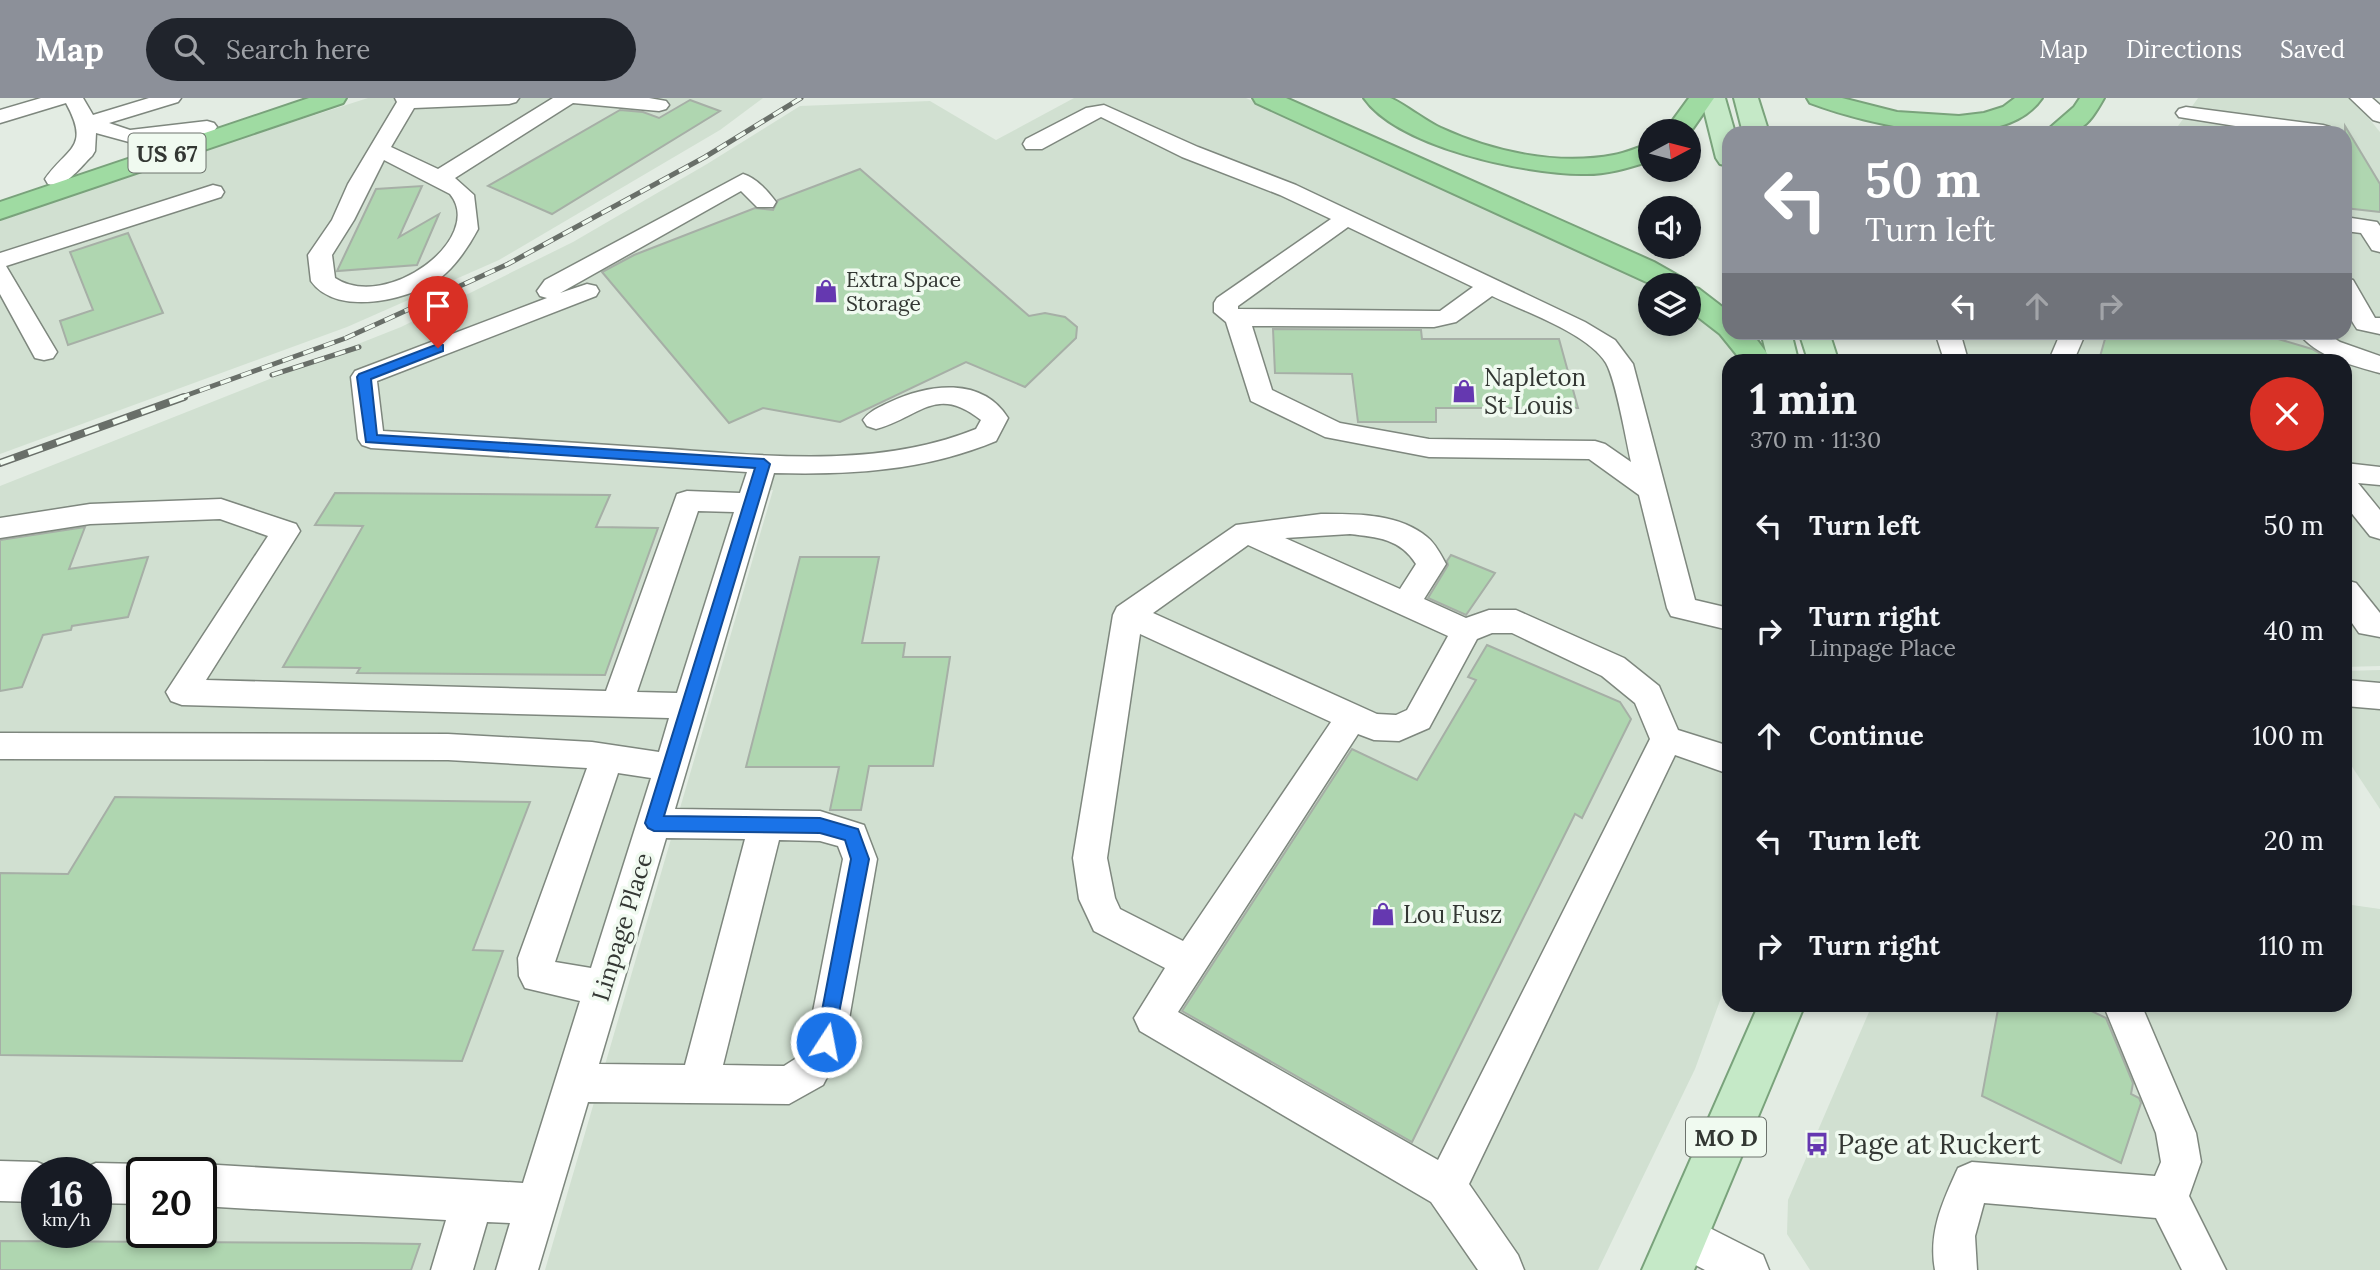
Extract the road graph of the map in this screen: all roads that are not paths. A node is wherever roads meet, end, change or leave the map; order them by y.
1 (62, 98) edge
2 (73, 98) edge
3 (171, 98) edge
4 (295, 98) edge
5 (334, 98) edge
6 (509, 98) edge
7 (567, 98) edge
8 (576, 98) edge
9 (1265, 98) edge
10 (1376, 98) edge
11 (1702, 98) edge
12 (1713, 98) edge
13 (1746, 98) edge
14 (1819, 98) edge
15 (2030, 98) edge
16 (2092, 98) edge
17 (2360, 98) edge
18 (406, 100) edge
19 (659, 105) dead end
20 (2183, 115) edge
21 (2380, 116) edge
22 (0, 117) edge
23 (1687, 119) edge
24 (87, 123) junction
25 (1754, 126) edge
26 (2066, 126) edge
27 (2246, 126) edge
28 (207, 127) junction
29 (1722, 132) edge
30 (1034, 144) dead end
31 (380, 149) junction
32 (1638, 157) edge
33 (56, 178) junction
34 (439, 178) junction
35 (213, 192) dead end
36 (0, 198) edge
37 (765, 202) dead end
38 (0, 211) edge
39 (1347, 218) junction
40 (2352, 225) edge
41 (2380, 245) edge
42 (0, 261) edge
43 (0, 272) edge
44 (1653, 273) edge
45 (1490, 286) junction
46 (587, 291) dead end
47 (2352, 298) edge
48 (1701, 305) edge
49 (538, 310) junction
50 (1237, 318) junction
51 (1722, 321) edge
52 (2380, 326) edge
53 (1741, 340) edge
54 (2316, 340) edge
55 (44, 352) dead end
56 (1752, 354) edge
57 (2348, 354) edge
58 (2352, 355) edge
59 (2380, 365) edge
60 (876, 420) dead end
61 (764, 464) junction
62 (2352, 473) edge
63 (2380, 476) edge
64 (1653, 491) junction
65 (2352, 495) edge
66 (752, 503) junction
67 (0, 528) edge
68 (2380, 529) edge
69 (1246, 532) junction
70 (2352, 603) edge
71 (1406, 604) junction
72 (1128, 615) junction
73 (1722, 617) edge
74 (2365, 625) edge
75 (1466, 631) junction
76 (617, 704) junction
77 (690, 706) junction
78 (1352, 717) junction
79 (1666, 738) junction
80 (0, 746) edge
81 (607, 758) junction
82 (1722, 758) edge
83 (671, 767) junction
84 (654, 823) junction
85 (766, 825) junction
86 (1190, 962) junction
87 (603, 988) junction
88 (1779, 1012) edge
89 (2125, 1012) edge
90 (575, 1083) junction
91 (699, 1085) junction
92 (0, 1181) edge
93 (21, 1182) edge
94 (217, 1186) edge
95 (1446, 1187) junction
96 (2168, 1198) junction
97 (473, 1201) junction
98 (538, 1204) junction
99 (1676, 1253) edge
100 (452, 1270) edge
101 (517, 1270) edge
102 (1503, 1270) edge
103 (1748, 1270) edge
104 (1956, 1270) edge
105 (2205, 1270) edge

1 - 22 street
2 - 24 street
3 - 24 street
4 - 28 highway, US 67
5 - 38 highway, US 67
6 - 18 street
7 - 34 street
8 - 19 street
9 - 44 highway
10 - 32 highway
11 - 23 highway
12 - 29 main road
13 - 25 main road
14 - 15 highway
16 - 26 highway
17 - 21 street
18 - 31 street
20 - 27 street
24 - 28 street
24 - 33 street
28 - 33 highway, US 67
30 - 39 street
31 - 34 street
31 - 34 street
33 - 36 highway, US 67
35 - 42 street
37 - 49 street
39 - 45 street
39 - 50 street
40 - 41 street
43 - 55 street
45 - 50 street
45 - 64 street
46 - 49 street
47 - 52 street
48 - 51 highway
49 - 61 street
50 - 64 street
53 - 56 highway
54 - 57 street
58 - 59 street
60 - 61 street
61 - 66 street, Linpage Place
62 - 63 street
64 - 73 street
65 - 68 street
66 - 76 street
66 - 77 street, Linpage Place
67 - 76 street
69 - 71 street
69 - 71 street
69 - 72 street
70 - 74 street
71 - 75 street
72 - 78 street
72 - 86 street
75 - 78 street
75 - 79 street
76 - 77 street
77 - 83 street, Linpage Place
78 - 86 street
79 - 82 street
79 - 95 street
80 - 81 street
81 - 83 street
81 - 87 street
83 - 84 street, Linpage Place
84 - 85 street
84 - 87 street, Linpage Place
85 - 91 street
85 - 91 street
86 - 95 street
87 - 90 street, Linpage Place
88 - 99 main road, MO D
89 - 96 street
90 - 91 street
90 - 98 street, Linpage Place
92 - 93 street
94 - 97 street
95 - 102 street
96 - 104 street
96 - 105 street
97 - 98 street
97 - 100 street
98 - 101 street, Linpage Place
99 - 103 street

